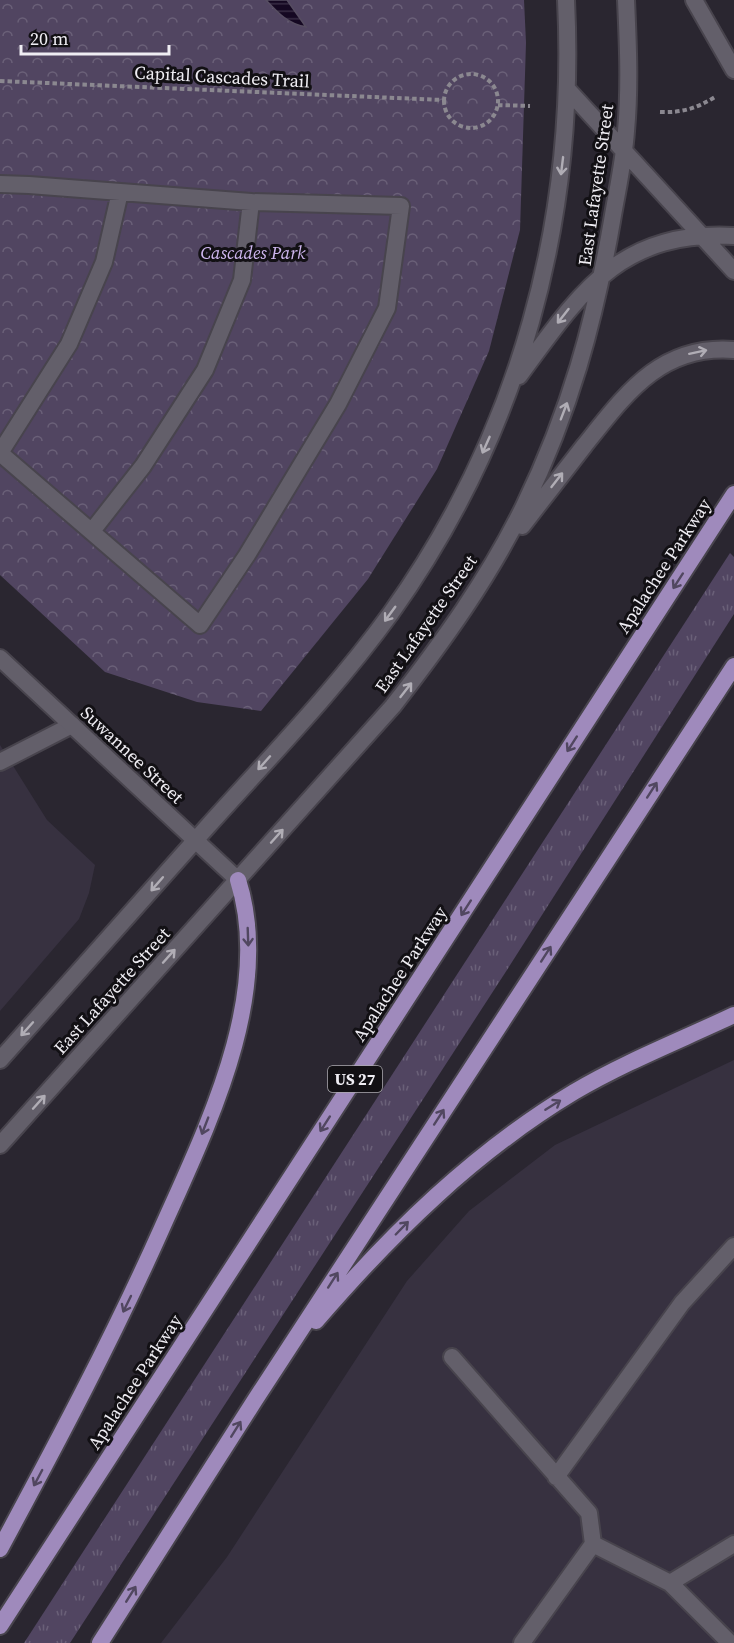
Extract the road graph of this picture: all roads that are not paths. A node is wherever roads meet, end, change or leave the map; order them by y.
1 (566, 0) edge
2 (626, 0) edge
3 (694, 0) edge
4 (734, 70) edge
5 (568, 90) junction
6 (624, 152) junction
7 (0, 184) edge
8 (120, 192) junction
9 (251, 202) junction
10 (701, 236) junction
11 (734, 236) edge
12 (734, 271) edge
13 (603, 273) junction
14 (734, 350) edge
15 (508, 391) junction
16 (734, 494) edge
17 (92, 531) junction
18 (495, 559) junction
19 (0, 658) edge
20 (734, 666) edge
21 (72, 725) junction
22 (0, 762) edge
23 (196, 840) junction
24 (238, 880) junction
25 (734, 1015) edge
26 (0, 1060) edge
27 (0, 1145) edge
28 (734, 1246) edge
29 (452, 1358) dead end
30 (255, 1400) junction
31 (556, 1477) junction
32 (734, 1544) edge
33 (593, 1545) junction
34 (0, 1549) edge
35 (670, 1583) junction
36 (0, 1626) edge
37 (100, 1643) edge
38 (522, 1643) edge
39 (730, 1643) edge

1 - 5 street, East Lafayette Street
2 - 6 street, East Lafayette Street
3 - 4 street
5 - 6 street
5 -> 15 street, East Lafayette Street
6 - 10 street
6 - 13 street, East Lafayette Street
7 - 8 street
8 - 9 street
8 - 17 street
9 - 17 street
9 - 17 street
10 - 11 street
10 - 12 street
10 - 13 street
13 -> 15 street
18 -> 13 street, East Lafayette Street
18 -> 14 street
15 -> 23 street, East Lafayette Street
16 -> 36 main road, Apalachee Parkway / US 27
24 -> 18 street, East Lafayette Street
19 - 21 street, Suwannee Street
30 -> 20 main road
21 - 22 street
21 - 23 street, Suwannee Street
23 - 24 street, Suwannee Street
23 -> 26 street, East Lafayette Street
27 -> 24 street, East Lafayette Street
24 -> 34 main road
30 -> 25 main road
28 - 31 street
29 - 31 street
37 -> 30 main road
31 - 33 street
32 - 35 street
33 - 35 street
33 - 38 street
35 - 39 street

